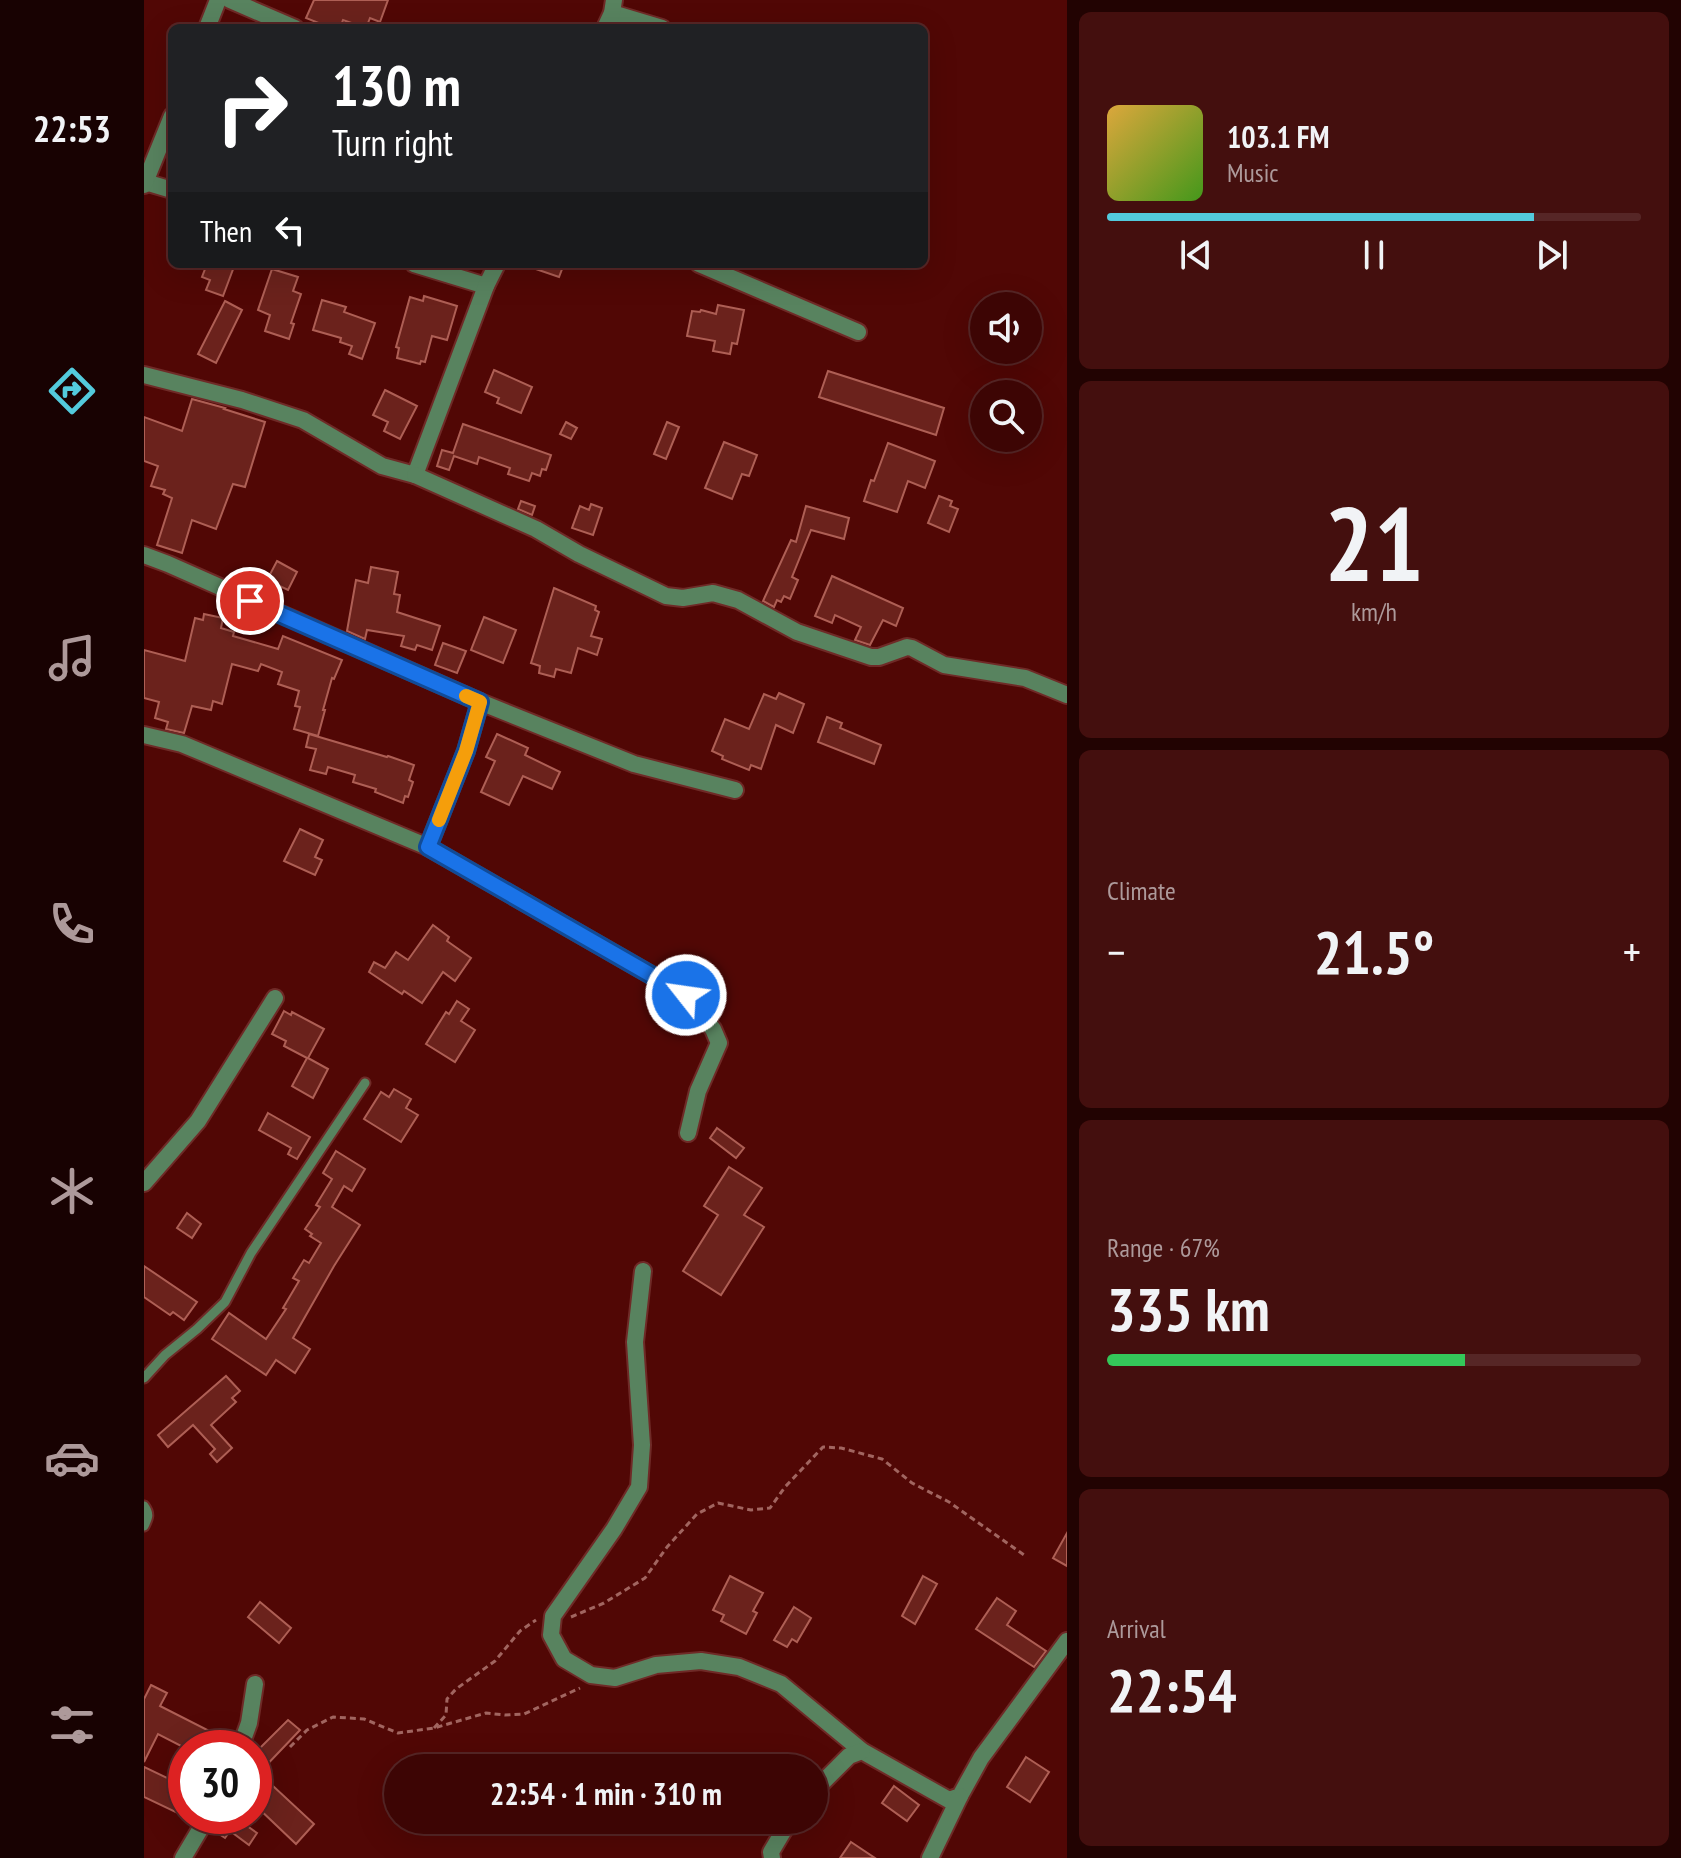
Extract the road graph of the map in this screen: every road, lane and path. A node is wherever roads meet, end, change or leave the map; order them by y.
1 (218, 0) edge
2 (230, 0) edge
3 (266, 6) edge
4 (611, 14) edge
5 (209, 24) edge
6 (290, 24) edge
7 (647, 24) edge
8 (168, 126) edge
9 (145, 184) edge
10 (168, 189) edge
11 (427, 268) edge
12 (495, 268) edge
13 (708, 268) edge
14 (486, 286) junction
15 (858, 332) dead end
16 (144, 375) edge
17 (415, 475) junction
18 (144, 555) edge
19 (1067, 695) edge
20 (480, 702) junction
21 (144, 735) edge
22 (735, 790) dead end
23 (428, 847) junction
24 (275, 998) dead end
25 (365, 1083) dead end
26 (688, 1133) dead end
27 (144, 1183) edge
28 (643, 1271) dead end
29 (144, 1378) edge
30 (144, 1506) edge
31 (144, 1526) edge
32 (1024, 1555) dead end
33 (553, 1616) junction
34 (1067, 1641) edge
35 (255, 1684) dead end
36 (588, 1686) dead end
37 (434, 1728) junction
38 (246, 1730) edge
39 (290, 1747) dead end
40 (862, 1751) junction
41 (828, 1777) edge
42 (960, 1796) junction
43 (197, 1834) edge
44 (782, 1834) edge
45 (183, 1858) edge
46 (772, 1858) edge
47 (930, 1858) edge

1 - 5 street
2 - 3 street
3 - 6 street
4 - 7 street
8 - 9 street
9 - 10 street
11 - 14 street
12 - 14 street
13 - 15 street
14 - 17 street
16 - 17 street
17 - 19 street
18 - 20 street
20 - 22 street
20 - 23 street
21 - 23 street
23 - 26 street
24 - 27 street
25 - 29 lane
28 - 33 street
30 - 31 lane
32 - 33 path
33 - 37 path
33 - 40 street
34 - 42 street
35 - 38 street
36 - 37 path
37 - 39 path
40 - 41 street
40 - 42 street
42 - 47 street
43 - 45 street
44 - 46 street

